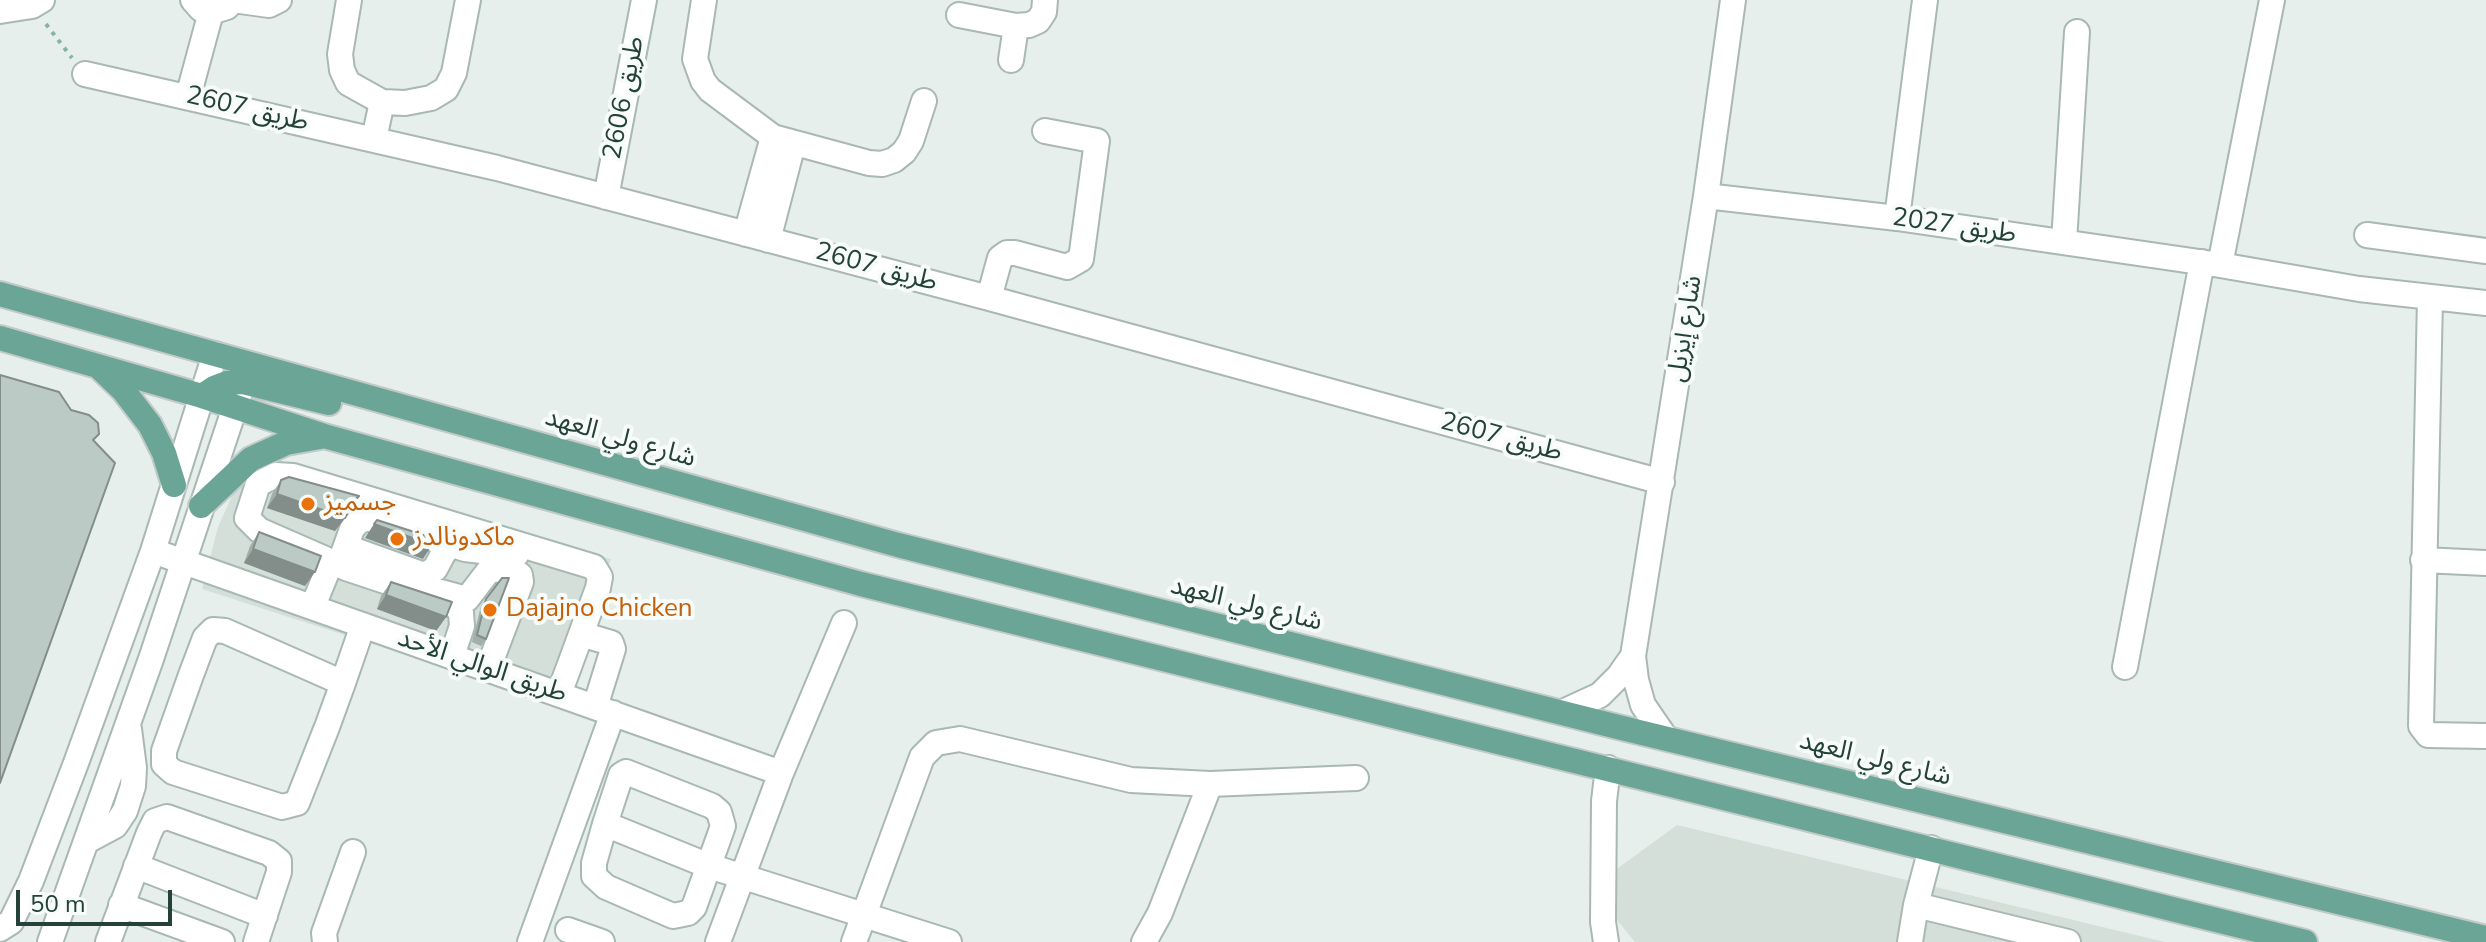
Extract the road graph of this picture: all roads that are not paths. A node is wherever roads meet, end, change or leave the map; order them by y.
1 (233, 0) edge
2 (279, 0) edge
3 (349, 0) edge
4 (468, 0) edge
5 (644, 0) edge
6 (704, 0) edge
7 (1045, 0) edge
8 (1733, 0) edge
9 (1925, 0) edge
10 (2272, 0) edge
11 (37, 3) edge
12 (202, 6) edge
13 (0, 11) edge
14 (959, 15) dead end
15 (1016, 26) junction
16 (2077, 32) dead end
17 (1011, 60) dead end
18 (85, 74) road end
19 (188, 97) junction
20 (924, 101) dead end
21 (382, 102) junction
22 (1045, 131) dead end
23 (374, 139) junction
24 (783, 140) junction
25 (1706, 196) junction
26 (606, 197) junction
27 (1897, 218) junction
28 (2367, 235) dead end
29 (757, 237) junction
30 (2064, 242) junction
31 (2486, 251) edge
32 (2211, 264) junction
33 (0, 294) edge
34 (989, 298) junction
35 (2430, 298) junction
36 (2486, 303) edge
37 (0, 338) edge
38 (215, 354) junction
39 (98, 367) junction
40 (246, 373) junction
41 (202, 396) junction
42 (235, 407) junction
43 (324, 436) junction
44 (1662, 482) junction
45 (174, 485) junction
46 (201, 506) junction
47 (449, 543) junction
48 (153, 551) junction
49 (566, 557) junction
50 (183, 560) junction
51 (341, 560) junction
52 (2423, 560) junction
53 (2486, 563) edge
54 (321, 609) junction
55 (844, 623) dead end
56 (363, 625) junction
57 (581, 634) junction
58 (452, 656) junction
59 (1633, 656) junction
60 (151, 659) junction
61 (2125, 667) dead end
62 (488, 669) junction
63 (191, 675) junction
64 (343, 683) junction
65 (559, 694) junction
66 (604, 710) junction
67 (1563, 712) junction
68 (1618, 727) junction
69 (2486, 736) edge
70 (1665, 737) junction
71 (1608, 768) junction
72 (781, 773) junction
73 (1356, 778) dead end
74 (1210, 784) junction
75 (605, 824) junction
76 (1931, 848) junction
77 (353, 852) dead end
78 (136, 866) junction
79 (709, 866) junction
80 (743, 877) junction
81 (31, 881) junction
82 (65, 895) junction
83 (121, 905) junction
84 (1916, 905) junction
85 (865, 915) junction
86 (265, 916) junction
87 (0, 929) edge
88 (568, 930) dead end
89 (2486, 938) edge
90 (50, 942) edge
91 (108, 942) edge
92 (222, 942) edge
93 (256, 942) edge
94 (325, 942) edge
95 (530, 942) edge
96 (602, 942) edge
97 (718, 942) edge
98 (854, 942) edge
99 (949, 942) edge
100 (1144, 942) edge
101 (1606, 942) edge
102 (1910, 942) edge
103 (2068, 942) edge
104 (2305, 942) edge

1 - 2 street
1 - 12 street
3 - 21 street
4 - 21 street
5 - 26 street, طريق 2606
6 - 24 street
7 - 15 street
8 - 25 street, شارع إيزيل
9 - 27 street
10 - 32 street
11 - 13 street
12 - 19 street
14 - 15 street
15 - 17 street
16 - 30 street
18 - 19 street, طريق 2607
19 - 23 street, طريق 2607
20 - 24 street
21 - 23 street
22 - 34 street
23 - 26 street, طريق 2607
24 - 29 street
25 - 27 street, طريق 2027
25 - 44 street, شارع إيزيل
26 - 29 street, طريق 2607
27 - 30 street, طريق 2027
28 - 31 street
29 - 34 street, طريق 2607
30 - 32 street, طريق 2027
32 - 35 street, طريق 2027
32 - 61 street
33 - 38 main road
34 - 44 street, طريق 2607
35 - 36 street, طريق 2027
35 - 52 street
37 - 39 main road
38 - 40 main road
38 - 41 street
39 - 41 main road
39 - 45 main road
40 - 41 main road
40 - 42 street
40 - 67 main road, شارع ولي العهد
41 - 42 main road
41 - 45 street
42 - 43 main road
42 - 46 street
43 - 46 main road
43 - 71 main road
44 - 59 street, شارع إيزيل
45 - 48 street
46 - 50 street
47 - 49 street
47 - 51 street
47 - 51 street
48 - 50 street, طريق الوالي الأحد
48 - 81 street
49 - 51 street
49 - 57 street
50 - 54 street, طريق الوالي الأحد
50 - 60 street
51 - 54 street
51 - 58 street
51 - 62 street
52 - 53 street
52 - 69 street
54 - 56 street, طريق الوالي الأحد
55 - 72 street
56 - 58 street, طريق الوالي الأحد
56 - 64 street
57 - 65 street
57 - 66 street
58 - 62 street, طريق الوالي الأحد
59 - 67 street, شارع إيزيل
59 - 70 street, شارع إيزيل
60 - 63 street
60 - 82 street
62 - 65 street, طريق الوالي الأحد
63 - 64 street
63 - 64 street
65 - 66 street, طريق الوالي الأحد
66 - 72 street, طريق الوالي الأحد
66 - 95 street
67 - 68 main road, شارع ولي العهد
68 - 70 main road, شارع ولي العهد
68 - 71 main road
70 - 89 main road, شارع ولي العهد
71 - 76 main road
71 - 101 street
72 - 80 street
73 - 74 street
74 - 85 street
74 - 100 street
75 - 79 street
75 - 79 street
75 - 79 street
76 - 84 street
76 - 104 main road
77 - 94 street
78 - 83 street
78 - 86 street
78 - 86 street
79 - 80 street
80 - 85 street
80 - 97 street
81 - 82 street
81 - 87 street
82 - 90 street
83 - 91 street
83 - 92 street
84 - 102 street
84 - 103 street
85 - 98 street
85 - 99 street
86 - 93 street
88 - 96 street

